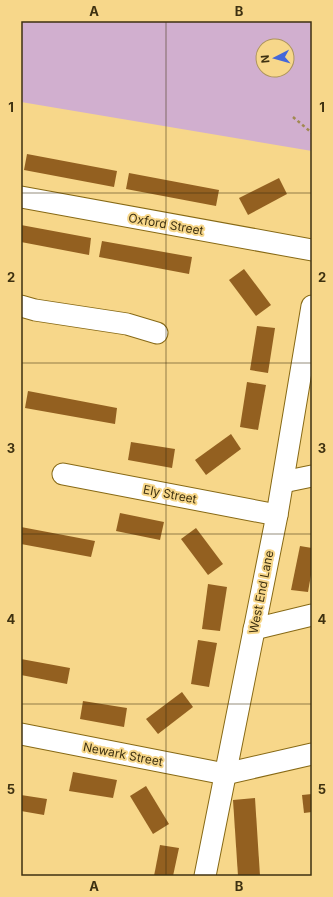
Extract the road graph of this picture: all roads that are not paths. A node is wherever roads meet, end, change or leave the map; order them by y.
1 (21, 197) edge
2 (312, 250) edge
3 (21, 306) edge
4 (312, 306) edge
5 (157, 333) dead end
6 (63, 474) dead end
7 (312, 476) edge
8 (283, 482) junction
9 (277, 515) junction
10 (312, 615) edge
11 (254, 629) junction
12 (21, 734) edge
13 (312, 754) edge
14 (225, 774) junction
15 (205, 876) edge

1 - 2 street, Oxford Street
3 - 5 street
4 - 8 street, West End Lane
6 - 9 street, Ely Street
7 - 8 street
8 - 9 street, West End Lane
9 - 11 street, West End Lane
10 - 11 street
11 - 14 street, West End Lane
12 - 14 street, Newark Street
13 - 14 street
14 - 15 street, West End Lane

